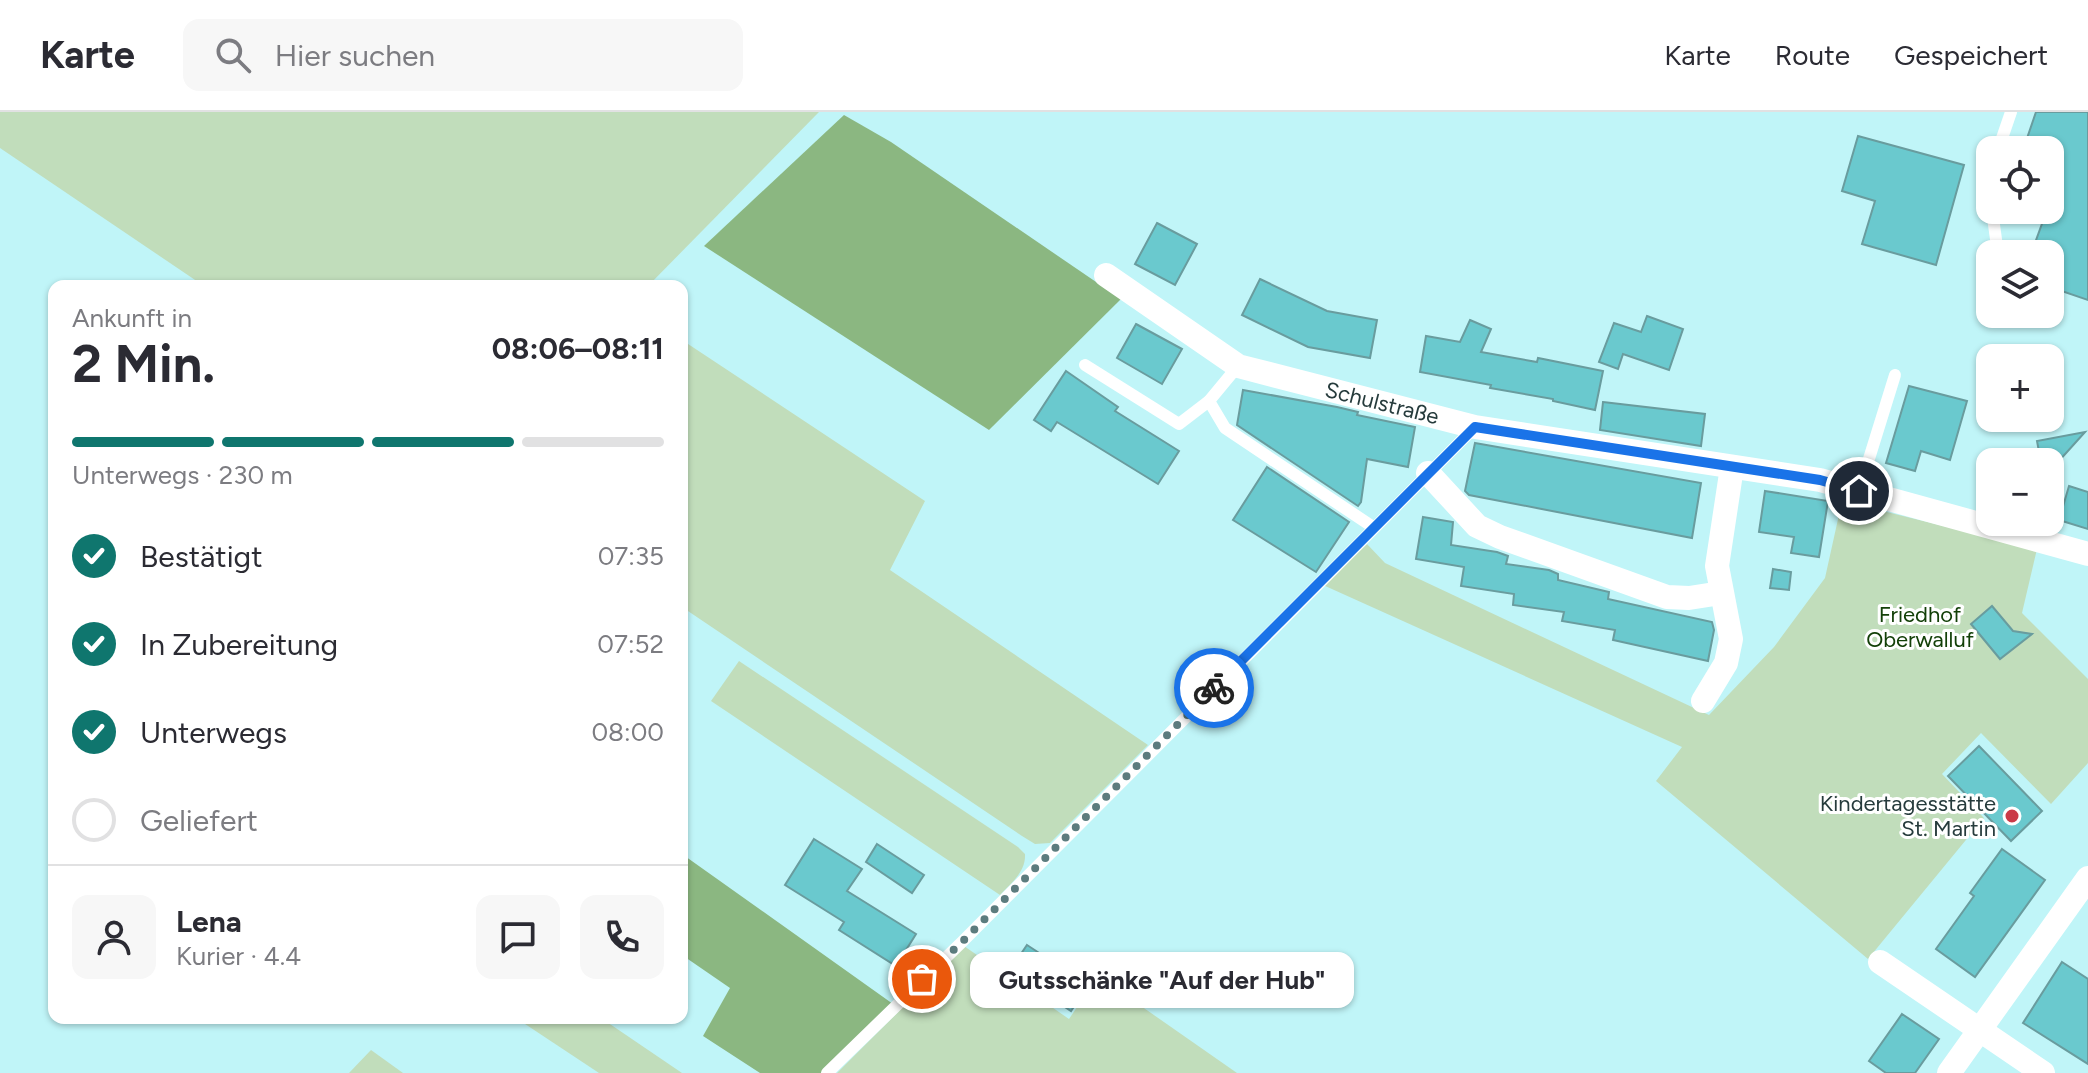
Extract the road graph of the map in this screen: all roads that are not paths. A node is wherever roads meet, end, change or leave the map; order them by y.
1 (2011, 112) edge
2 (2003, 136) edge
3 (1106, 275) dead end
4 (1085, 365) dead end
5 (1238, 366) junction
6 (1895, 375) dead end
7 (1209, 401) junction
8 (1475, 427) junction
9 (1732, 467) junction
10 (1428, 473) junction
11 (1859, 491) junction
12 (1373, 527) junction
13 (2088, 554) edge
14 (1721, 593) junction
15 (1703, 701) dead end
16 (2088, 878) edge
17 (1880, 962) dead end
18 (1977, 1030) junction
19 (827, 1073) edge
20 (1949, 1073) edge
21 (2043, 1073) edge

1 - 2 lane
3 - 5 street, Schulstraße
4 - 7 lane
5 - 7 lane
5 - 8 street, Schulstraße
6 - 11 lane
7 - 12 lane
8 - 9 street, Schulstraße
8 - 10 lane
9 - 11 street, Schulstraße
9 - 14 street
10 - 12 lane
10 - 14 street
11 - 13 street, Schulstraße
12 - 19 lane
14 - 15 street
16 - 18 street
17 - 18 street
18 - 20 street
18 - 21 street

